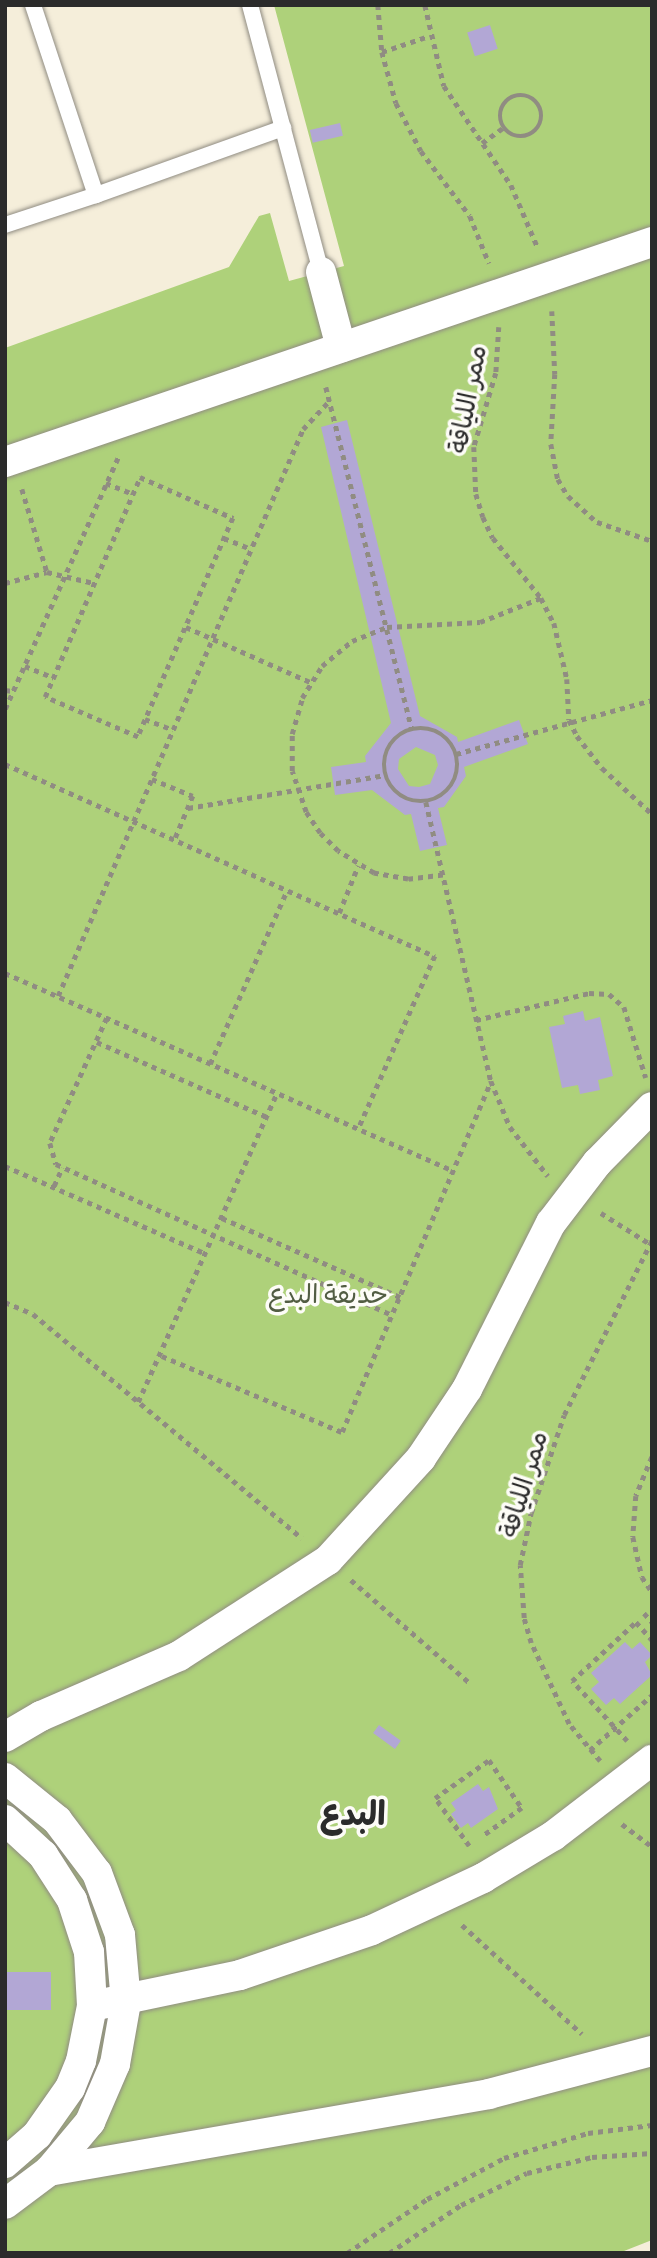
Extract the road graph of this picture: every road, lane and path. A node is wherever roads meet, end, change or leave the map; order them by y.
1 (33, 5) edge
2 (250, 5) edge
3 (378, 5) edge
4 (429, 36) dead end
5 (382, 52) junction
6 (283, 128) junction
7 (503, 128) junction
8 (482, 143) dead end
9 (96, 195) junction
10 (5, 225) edge
11 (652, 242) edge
12 (321, 272) joint
13 (496, 295) junction
14 (329, 351) junction
15 (329, 401) junction
16 (136, 418) junction
17 (9, 461) edge
18 (106, 483) junction
19 (133, 494) junction
20 (224, 538) junction
21 (251, 549) junction
22 (47, 572) junction
23 (65, 576) junction
24 (5, 583) edge
25 (94, 583) junction
26 (541, 597) junction
27 (186, 627) junction
28 (387, 627) junction
29 (212, 639) junction
30 (24, 666) junction
31 (54, 678) junction
32 (310, 682) junction
33 (5, 690) edge
34 (13, 691) junction
35 (652, 700) edge
36 (5, 709) edge
37 (145, 719) junction
38 (569, 720) junction
39 (412, 729) junction
40 (173, 730) junction
41 (456, 754) junction
42 (5, 764) edge
43 (385, 775) junction
44 (152, 779) junction
45 (296, 790) junction
46 (426, 802) junction
47 (188, 808) junction
48 (652, 814) edge
49 (134, 821) junction
50 (175, 839) junction
51 (358, 866) junction
52 (443, 874) junction
53 (288, 890) junction
54 (339, 913) junction
55 (5, 973) edge
56 (58, 996) junction
57 (107, 1018) junction
58 (477, 1020) junction
59 (97, 1042) junction
60 (210, 1064) junction
61 (491, 1082) junction
62 (277, 1093) junction
63 (650, 1095) edge
64 (267, 1117) junction
65 (358, 1129) junction
66 (5, 1166) edge
67 (62, 1168) junction
68 (453, 1171) junction
69 (54, 1186) junction
70 (571, 1195) junction
71 (222, 1218) junction
72 (215, 1236) junction
73 (651, 1243) edge
74 (206, 1254) junction
75 (400, 1297) junction
76 (5, 1302) edge
77 (392, 1315) junction
78 (162, 1356) junction
79 (138, 1402) junction
80 (652, 1457) edge
81 (328, 1560) junction
82 (652, 1592) edge
83 (644, 1613) dead end
84 (652, 1622) edge
85 (652, 1640) edge
86 (471, 1684) dead end
87 (652, 1696) edge
88 (615, 1728) junction
89 (5, 1737) edge
90 (590, 1750) junction
91 (642, 1768) edge
92 (5, 1778) edge
93 (5, 1820) edge
94 (469, 1846) joint
95 (435, 1901) junction
96 (126, 2002) junction
97 (92, 2006) junction
98 (652, 2051) edge
99 (613, 2063) junction
100 (652, 2125) edge
101 (652, 2153) edge
102 (5, 2163) edge
103 (49, 2171) junction
104 (5, 2204) edge
105 (347, 2253) edge
106 (389, 2253) edge

1 - 9 lane
2 - 6 lane
3 - 5 path, ممر اللياقة
4 - 5 path
5 - 13 path, ممر اللياقة
6 - 9 lane
6 - 12 lane
7 - 7 path
7 - 8 path
9 - 10 lane
11 - 13 street
12 - 14 street
13 - 14 street
13 - 26 path, ممر اللياقة
14 - 15 path
14 - 16 street
15 - 21 path
15 - 28 path
16 - 17 street
16 - 18 path
17 - 22 path
18 - 19 path
18 - 23 path
19 - 20 path
19 - 25 path
20 - 21 path
20 - 27 path
21 - 29 path
22 - 23 path
22 - 24 path
23 - 25 path
23 - 30 path
25 - 31 path
26 - 28 path
26 - 38 path, ممر اللياقة
27 - 29 path
27 - 37 path
28 - 32 path
28 - 39 path
29 - 32 path
29 - 40 path
30 - 31 path
30 - 34 path
31 - 37 path
32 - 45 path
33 - 34 path
34 - 36 path
35 - 38 path
37 - 40 path
38 - 41 path
38 - 48 path, ممر اللياقة
39 - 41 path
39 - 43 path
40 - 44 path
41 - 46 path
42 - 49 path
43 - 45 path
43 - 46 path
44 - 47 path
44 - 49 path
45 - 47 path
45 - 51 path
46 - 52 path
47 - 50 path
49 - 50 path
49 - 56 path
50 - 53 path
51 - 52 path
51 - 54 path
52 - 58 path
53 - 54 path
53 - 60 path
54 - 65 path
55 - 56 path
56 - 57 path
57 - 59 path
57 - 60 path
58 - 61 path
58 - 63 path
59 - 64 path
59 - 67 path
60 - 62 path
61 - 68 path
61 - 70 path
62 - 64 path
62 - 65 path
63 - 70 street
64 - 71 path
65 - 68 path
66 - 69 path
67 - 69 path
67 - 72 path
68 - 75 path
69 - 74 path
70 - 73 path
70 - 81 street
71 - 72 path
71 - 75 path
72 - 74 path
72 - 77 path
73 - 90 path, ممر اللياقة
74 - 78 path
75 - 77 path
76 - 79 path
77 - 78 path
78 - 79 path
79 - 81 path
80 - 82 path
81 - 86 path
81 - 89 street
83 - 84 path
85 - 88 path
87 - 88 path
88 - 90 path
88 - 91 path
90 - 91 path, ممر اللياقة
91 - 95 street
92 - 96 street
93 - 97 street
94 - 94 path
95 - 96 street
95 - 99 path
96 - 97 street
96 - 103 street
97 - 102 street
98 - 99 street
99 - 103 street
100 - 105 path
101 - 106 path
103 - 104 street

